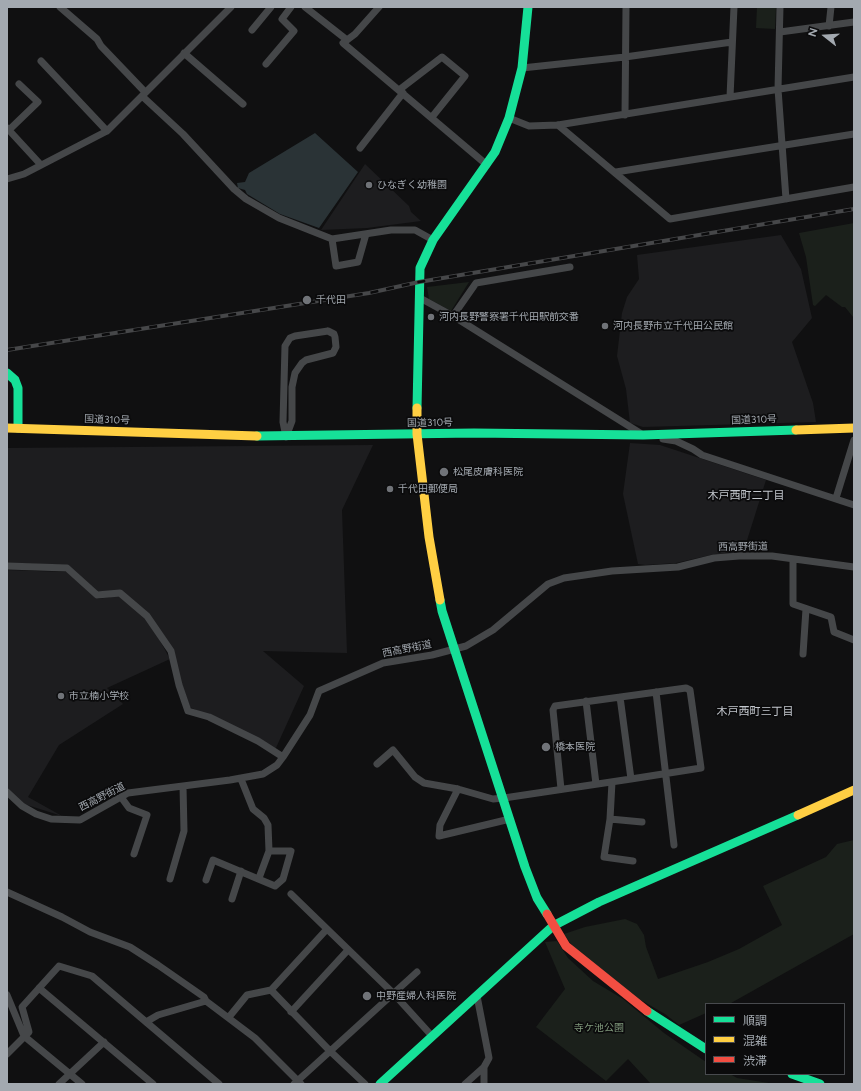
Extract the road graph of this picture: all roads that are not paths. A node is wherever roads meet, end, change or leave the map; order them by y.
1 (60, 7) edge
2 (230, 7) edge
3 (271, 7) edge
4 (291, 7) edge
5 (305, 7) edge
6 (379, 7) edge
7 (528, 7) edge
8 (626, 7) edge
9 (734, 7) edge
10 (780, 7) edge
11 (831, 7) edge
12 (854, 22) edge
13 (829, 26) junction
14 (252, 30) dead end
15 (780, 32) junction
16 (347, 40) junction
17 (732, 42) junction
18 (184, 53) junction
19 (625, 57) junction
20 (41, 61) dead end
21 (266, 64) dead end
22 (522, 68) junction
23 (854, 77) edge
24 (19, 84) dead end
25 (778, 89) junction
26 (401, 91) junction
27 (144, 94) junction
28 (730, 97) junction
29 (243, 104) dead end
30 (625, 115) junction
31 (432, 117) junction
32 (509, 118) junction
33 (558, 125) junction
34 (8, 129) edge
35 (108, 131) junction
36 (854, 134) edge
37 (782, 145) junction
38 (360, 148) dead end
39 (41, 165) junction
40 (487, 165) junction
41 (616, 172) junction
42 (7, 179) edge
43 (854, 186) edge
44 (786, 199) junction
45 (366, 234) junction
46 (332, 239) junction
47 (433, 240) junction
48 (570, 267) dead end
49 (420, 298) junction
50 (453, 316) junction
51 (7, 373) edge
52 (7, 428) edge
53 (18, 428) junction
54 (854, 428) edge
55 (417, 434) junction
56 (643, 435) junction
57 (286, 437) junction
58 (854, 440) edge
59 (836, 498) junction
60 (854, 504) edge
61 (793, 559) junction
62 (7, 566) edge
63 (854, 567) edge
64 (806, 609) junction
65 (854, 640) edge
66 (454, 649) junction
67 (803, 654) dead end
68 (656, 692) junction
69 (620, 696) junction
70 (586, 701) junction
71 (283, 757) junction
72 (377, 764) dead end
73 (666, 774) junction
74 (241, 779) junction
75 (631, 779) junction
76 (612, 782) junction
77 (596, 784) junction
78 (183, 786) junction
79 (458, 789) junction
80 (562, 789) junction
81 (854, 790) edge
82 (7, 792) edge
83 (122, 797) junction
84 (504, 798) junction
85 (510, 819) junction
86 (610, 819) junction
87 (642, 822) dead end
88 (674, 846) dead end
89 (269, 851) junction
90 (134, 854) dead end
91 (633, 861) dead end
92 (241, 871) junction
93 (259, 878) junction
94 (170, 879) dead end
95 (206, 880) dead end
96 (7, 892) edge
97 (292, 894) dead end
98 (232, 899) dead end
99 (553, 926) junction
100 (327, 929) junction
101 (348, 950) junction
102 (417, 972) dead end
103 (39, 988) junction
104 (271, 990) junction
105 (392, 993) junction
106 (7, 995) edge
107 (477, 996) junction
108 (206, 1001) junction
109 (291, 1012) junction
110 (229, 1017) junction
111 (146, 1022) junction
112 (24, 1036) junction
113 (432, 1036) junction
114 (104, 1042) junction
115 (705, 1048) edge
116 (330, 1052) junction
117 (7, 1054) edge
118 (484, 1067) junction
119 (69, 1073) junction
120 (795, 1075) edge
121 (298, 1083) edge
122 (59, 1084) edge
123 (82, 1084) edge
124 (153, 1084) edge
125 (219, 1084) edge
126 (365, 1084) edge
127 (380, 1084) edge
128 (465, 1084) edge
129 (484, 1084) edge
130 (820, 1084) edge

1 - 27 street
2 - 18 street
3 - 14 street
4 - 21 street
5 - 16 street
6 - 16 street
7 - 22 main road
8 - 19 street
9 - 17 street
10 - 15 street
11 - 13 street
12 - 13 street
13 - 15 street
15 - 25 street
16 - 26 street
17 - 19 street
17 - 28 street
18 - 27 street
18 - 29 street
19 - 22 street
19 - 30 street
20 - 35 street
22 - 32 main road
23 - 25 street
24 - 34 street
25 - 28 street
25 - 37 street
26 - 31 street
26 - 31 street
26 - 38 street
27 - 35 street
27 - 46 street
28 - 30 street
30 - 33 street
31 - 40 street
32 - 33 street
32 - 40 main road
33 - 41 street
34 - 39 street
35 - 39 street
36 - 37 street
37 - 41 street
37 - 44 street
39 - 42 street
40 - 47 main road
41 - 44 street
43 - 44 street
45 - 46 street
45 - 46 street
45 - 47 street
47 - 49 main road
48 - 50 street
49 - 50 street
49 - 55 main road
50 - 56 street
51 - 53 main road
52 - 53 main road, 国道310号
53 - 57 main road, 国道310号
54 - 56 main road, 国道310号
55 - 56 main road, 国道310号
55 - 57 main road, 国道310号
55 - 66 main road
56 - 59 street
57 - 57 street
58 - 59 street
59 - 60 street
61 - 63 street, 西高野街道
61 - 64 street
61 - 66 street, 西高野街道
62 - 71 street
64 - 65 street
64 - 67 street
66 - 71 street, 西高野街道
66 - 84 main road
68 - 69 street
68 - 73 street
68 - 73 street
69 - 70 street
69 - 75 street
70 - 77 street
70 - 80 street
71 - 74 street, 西高野街道
72 - 79 street
73 - 75 street
73 - 88 street
74 - 78 street, 西高野街道
74 - 89 street
75 - 76 street
76 - 77 street
76 - 86 street
77 - 80 street
78 - 83 street, 西高野街道
78 - 94 street
79 - 84 street
79 - 85 street
80 - 84 street
81 - 99 main road
82 - 83 street, 西高野街道
83 - 90 street
84 - 85 main road
85 - 99 main road
86 - 87 street
86 - 91 street
89 - 93 street
89 - 93 street
92 - 93 street
92 - 95 street
92 - 98 street
96 - 108 street
97 - 100 street
99 - 107 main road
99 - 115 main road
100 - 101 street
100 - 104 street
101 - 105 street
101 - 109 street
102 - 105 street
103 - 111 street
103 - 112 street
103 - 114 street
104 - 109 street
104 - 110 street
105 - 113 street
105 - 116 street
106 - 112 street
107 - 113 main road
107 - 118 street
108 - 110 street
108 - 111 street
109 - 116 street
110 - 121 street
111 - 125 street
112 - 117 street
112 - 119 street
113 - 127 main road
114 - 119 street
114 - 124 street
116 - 121 street
116 - 126 street
118 - 128 street
118 - 129 street
119 - 122 street
119 - 123 street
120 - 130 main road

